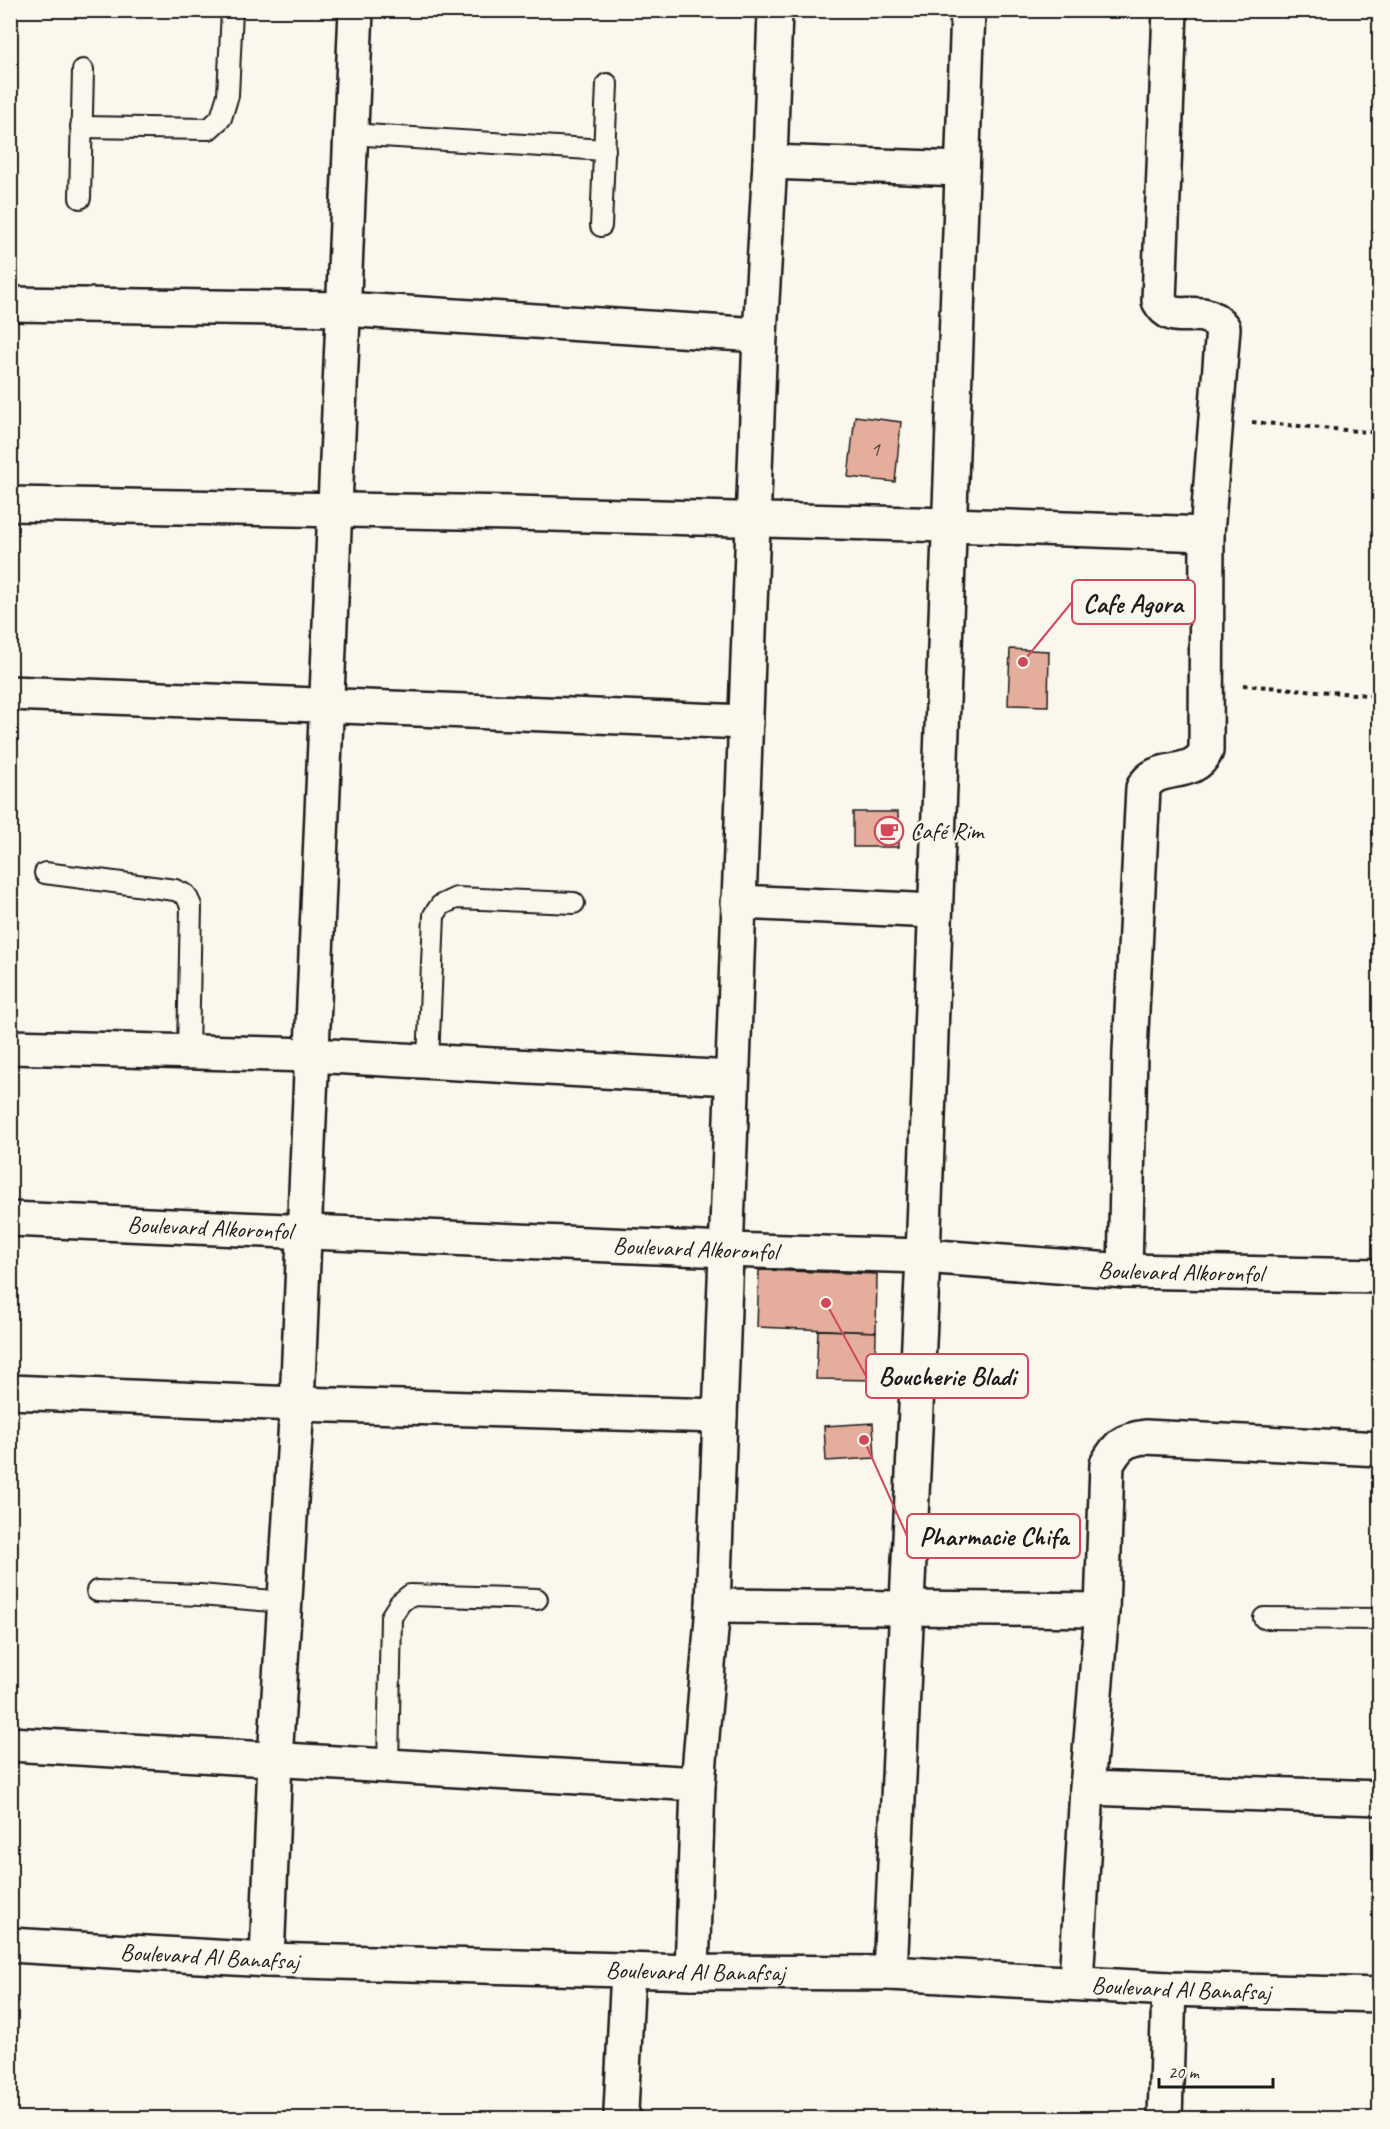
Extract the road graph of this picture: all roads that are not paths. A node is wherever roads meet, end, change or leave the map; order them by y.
1 (232, 10) edge
2 (356, 10) edge
3 (775, 10) edge
4 (968, 10) edge
5 (1170, 10) edge
6 (83, 70) dead end
7 (607, 84) dead end
8 (81, 127) junction
9 (350, 134) junction
10 (605, 150) junction
11 (770, 162) junction
12 (962, 169) junction
13 (80, 198) dead end
14 (601, 226) dead end
15 (10, 304) edge
16 (342, 309) junction
17 (760, 335) junction
18 (10, 504) edge
19 (335, 511) junction
20 (753, 521) junction
21 (950, 525) junction
22 (1207, 534) junction
23 (10, 693) edge
24 (326, 705) junction
25 (746, 722) junction
26 (45, 873) dead end
27 (738, 902) junction
28 (574, 903) dead end
29 (935, 912) junction
30 (10, 1047) edge
31 (188, 1051) junction
32 (311, 1055) junction
33 (428, 1061) junction
34 (732, 1078) junction
35 (10, 1219) edge
36 (304, 1233) junction
37 (726, 1250) junction
38 (923, 1256) junction
39 (1125, 1271) junction
40 (1380, 1276) edge
41 (10, 1392) edge
42 (297, 1404) junction
43 (720, 1416) junction
44 (1380, 1449) edge
45 (97, 1591) dead end
46 (537, 1599) dead end
47 (285, 1602) junction
48 (713, 1606) junction
49 (908, 1606) junction
50 (1102, 1610) junction
51 (1264, 1618) dead end
52 (1380, 1619) edge
53 (10, 1744) edge
54 (275, 1760) junction
55 (388, 1766) junction
56 (698, 1784) junction
57 (1087, 1788) junction
58 (1380, 1798) edge
59 (10, 1945) edge
60 (267, 1960) junction
61 (628, 1970) junction
62 (692, 1972) junction
63 (890, 1973) junction
64 (1076, 1983) junction
65 (1169, 1989) junction
66 (1380, 1995) edge
67 (624, 2118) edge
68 (1165, 2118) edge

1 - 8 lane
2 - 9 street
3 - 11 street
4 - 12 street
5 - 22 street
6 - 8 lane
7 - 10 lane
8 - 13 lane
9 - 10 lane
9 - 16 street
10 - 14 lane
11 - 12 street
11 - 17 street
12 - 21 street
15 - 16 street
16 - 17 street
16 - 19 street
17 - 20 street
18 - 19 street
19 - 20 street
19 - 24 street
20 - 21 street
20 - 25 street
21 - 22 street
21 - 29 street
22 - 39 street
23 - 24 street
24 - 25 street
24 - 32 street
25 - 27 street
26 - 31 lane
27 - 29 street
27 - 34 street
28 - 33 lane
29 - 38 street
30 - 31 street
31 - 32 street
32 - 33 street
32 - 36 street
33 - 34 street
34 - 37 street
35 - 36 street, Boulevard Alkoronfol
36 - 37 street, Boulevard Alkoronfol
36 - 42 street
37 - 38 street, Boulevard Alkoronfol
37 - 43 street
38 - 39 street, Boulevard Alkoronfol
38 - 49 street
39 - 40 street, Boulevard Alkoronfol
41 - 42 street
42 - 43 street
42 - 47 street
43 - 48 street
44 - 50 street
45 - 47 lane
46 - 55 lane
47 - 54 street
48 - 49 street
48 - 56 street
49 - 50 street
49 - 63 street
50 - 57 street
51 - 52 lane
53 - 54 street
54 - 55 street
54 - 60 street
55 - 56 street
56 - 62 street
57 - 58 street
57 - 64 street
59 - 60 street, Boulevard Al Banafsaj
60 - 61 street, Boulevard Al Banafsaj
61 - 62 street, Boulevard Al Banafsaj
61 - 67 street
62 - 63 street, Boulevard Al Banafsaj
63 - 64 street, Boulevard Al Banafsaj
64 - 65 street, Boulevard Al Banafsaj
65 - 66 street, Boulevard Al Banafsaj
65 - 68 street

